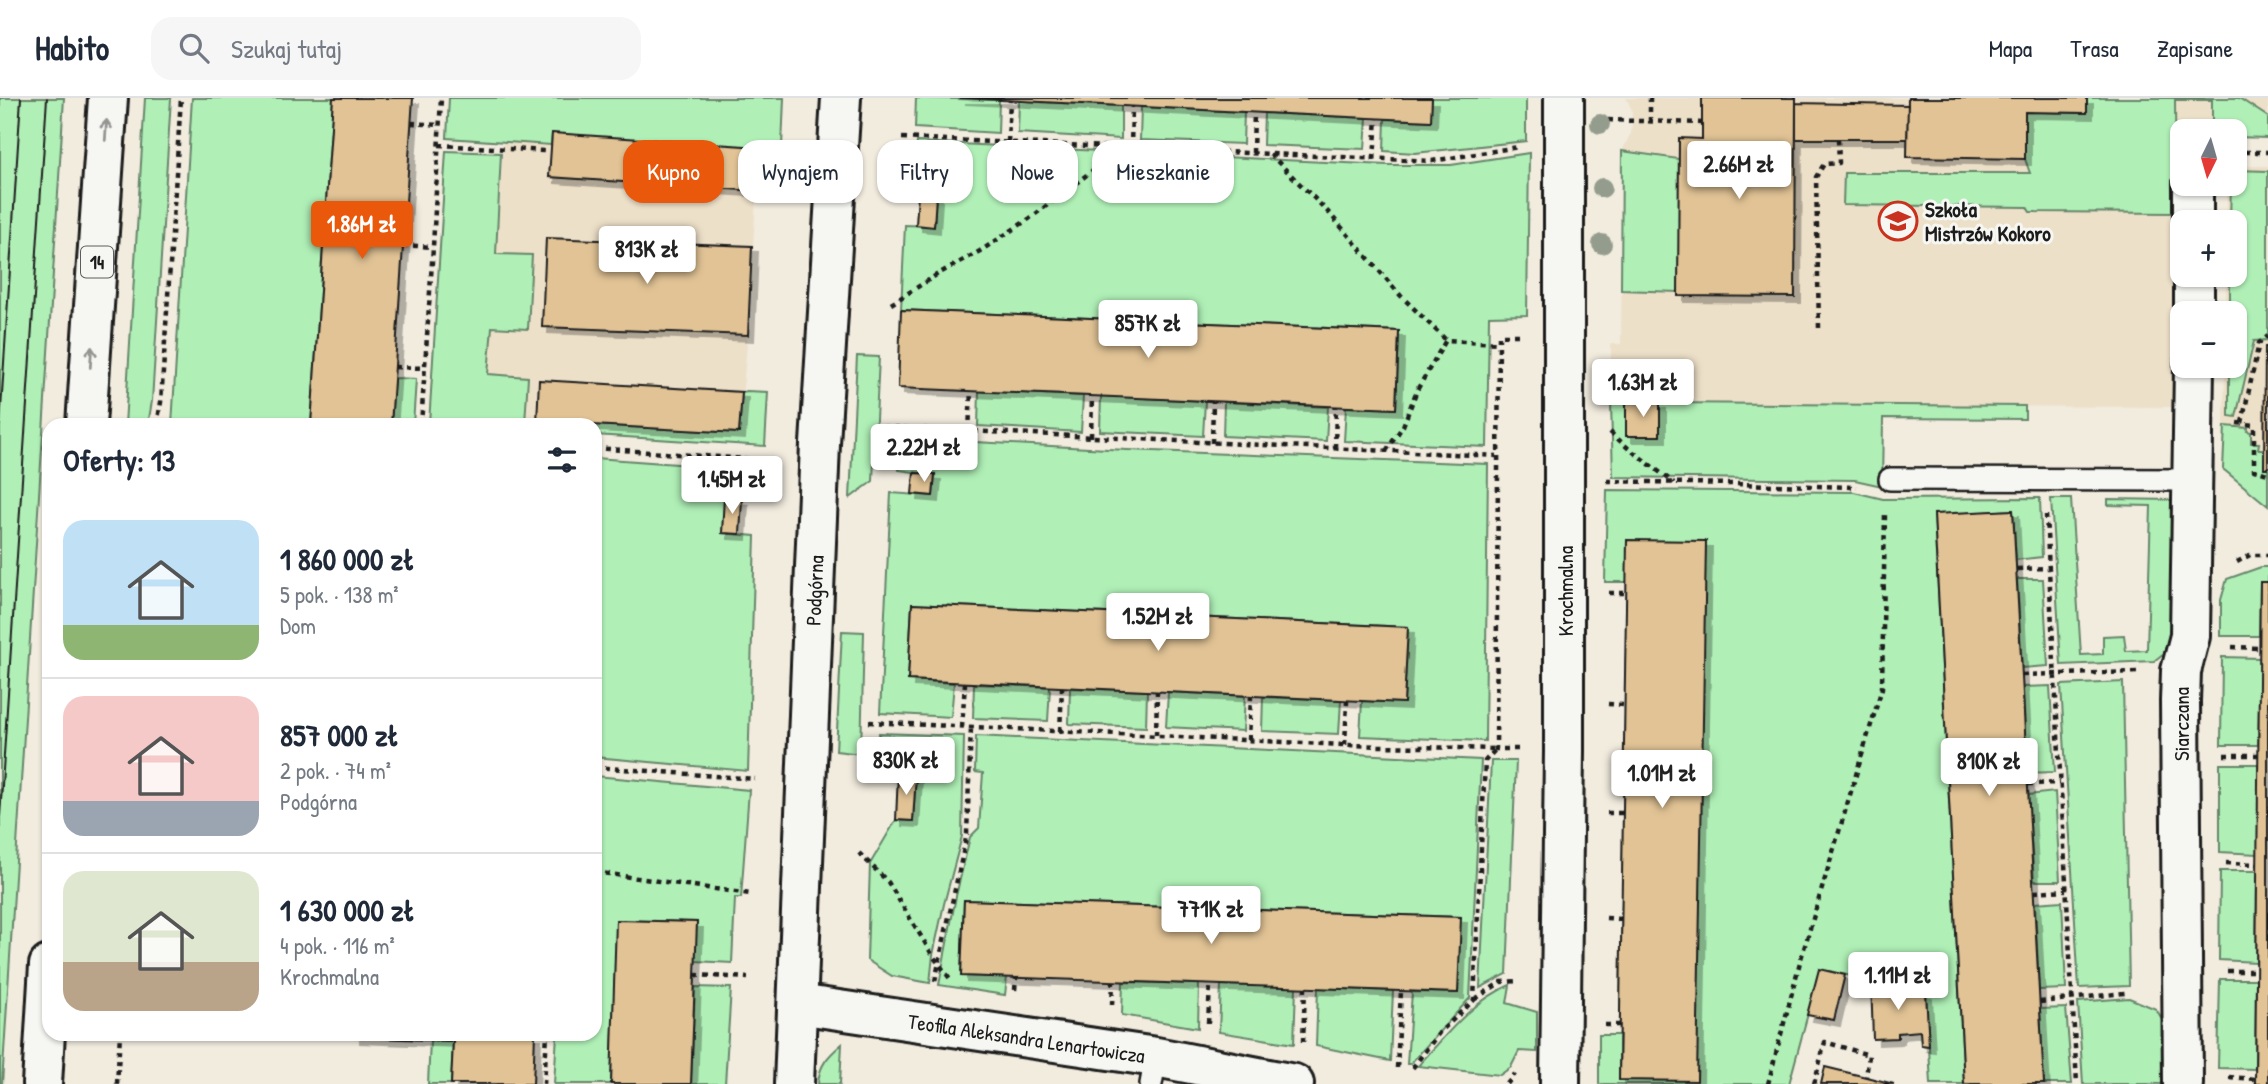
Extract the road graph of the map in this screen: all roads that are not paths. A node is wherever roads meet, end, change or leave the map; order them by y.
1 (108, 98) edge
2 (841, 98) edge
3 (1564, 98) edge
4 (2194, 378) edge
5 (86, 418) edge
6 (1890, 479) dead end
7 (2194, 480) junction
8 (798, 1004) junction
9 (45, 1041) edge
10 (1299, 1069) edge
11 (1154, 1071) edge
12 (42, 1084) edge
13 (794, 1084) edge
14 (1560, 1084) edge
15 (2183, 1084) edge

5 -> 1 street, 14
2 - 8 street, Podgórna
3 - 14 street, Krochmalna
4 - 7 street, Siarczana
6 - 7 lane
7 - 15 street, Siarczana
8 - 11 street, Teofila Aleksandra Lenartowicza
8 - 13 street, Podgórna
9 - 12 street
10 - 11 street, Teofila Aleksandra Lenartowicza

